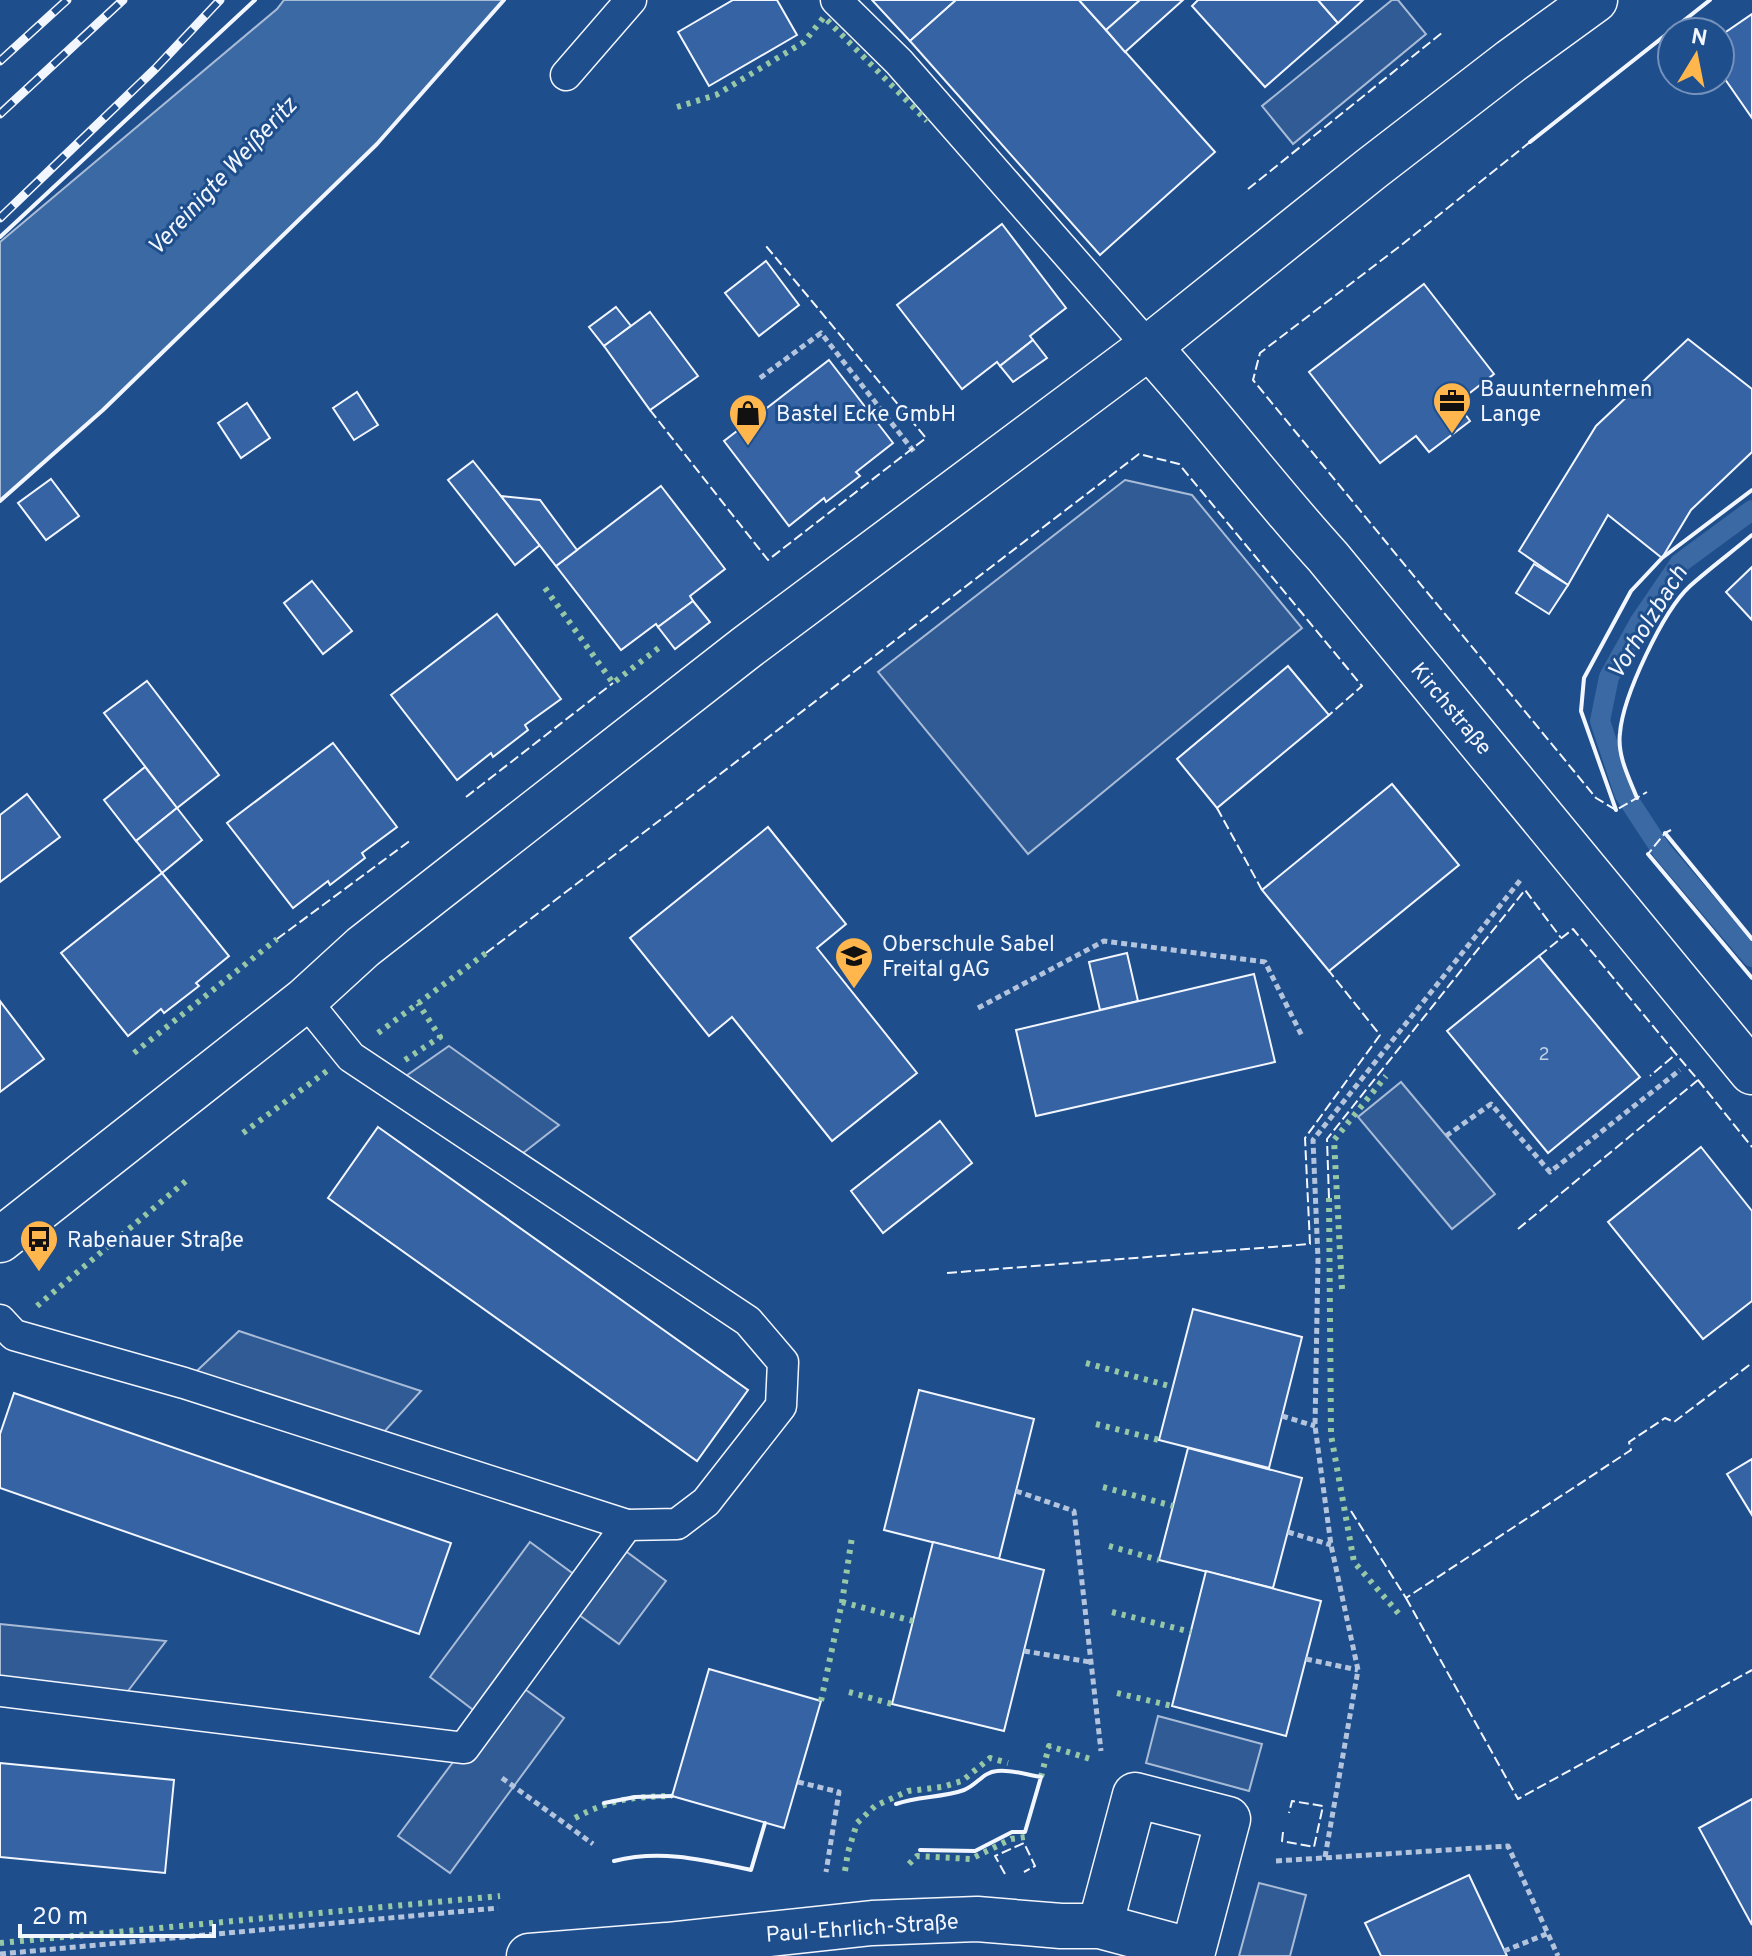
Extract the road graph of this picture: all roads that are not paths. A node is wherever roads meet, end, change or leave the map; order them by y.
1 (631, 0) edge
2 (836, 0) edge
3 (1595, 0) edge
4 (566, 75) dead end
5 (1149, 347) junction
6 (305, 1000) junction
7 (1752, 1072) edge
8 (0, 1240) edge
9 (0, 1320) edge
10 (627, 1525) junction
11 (0, 1691) edge
12 (1100, 1926) dead end
13 (529, 1956) edge

1 - 4 lane
2 - 5 lane
3 - 5 main road
5 - 6 main road
5 - 7 main road, Kirchstraße
6 - 8 main road
6 - 10 lane
9 - 10 lane
10 - 11 lane
12 - 13 main road, Paul-Ehrlich-Straße

